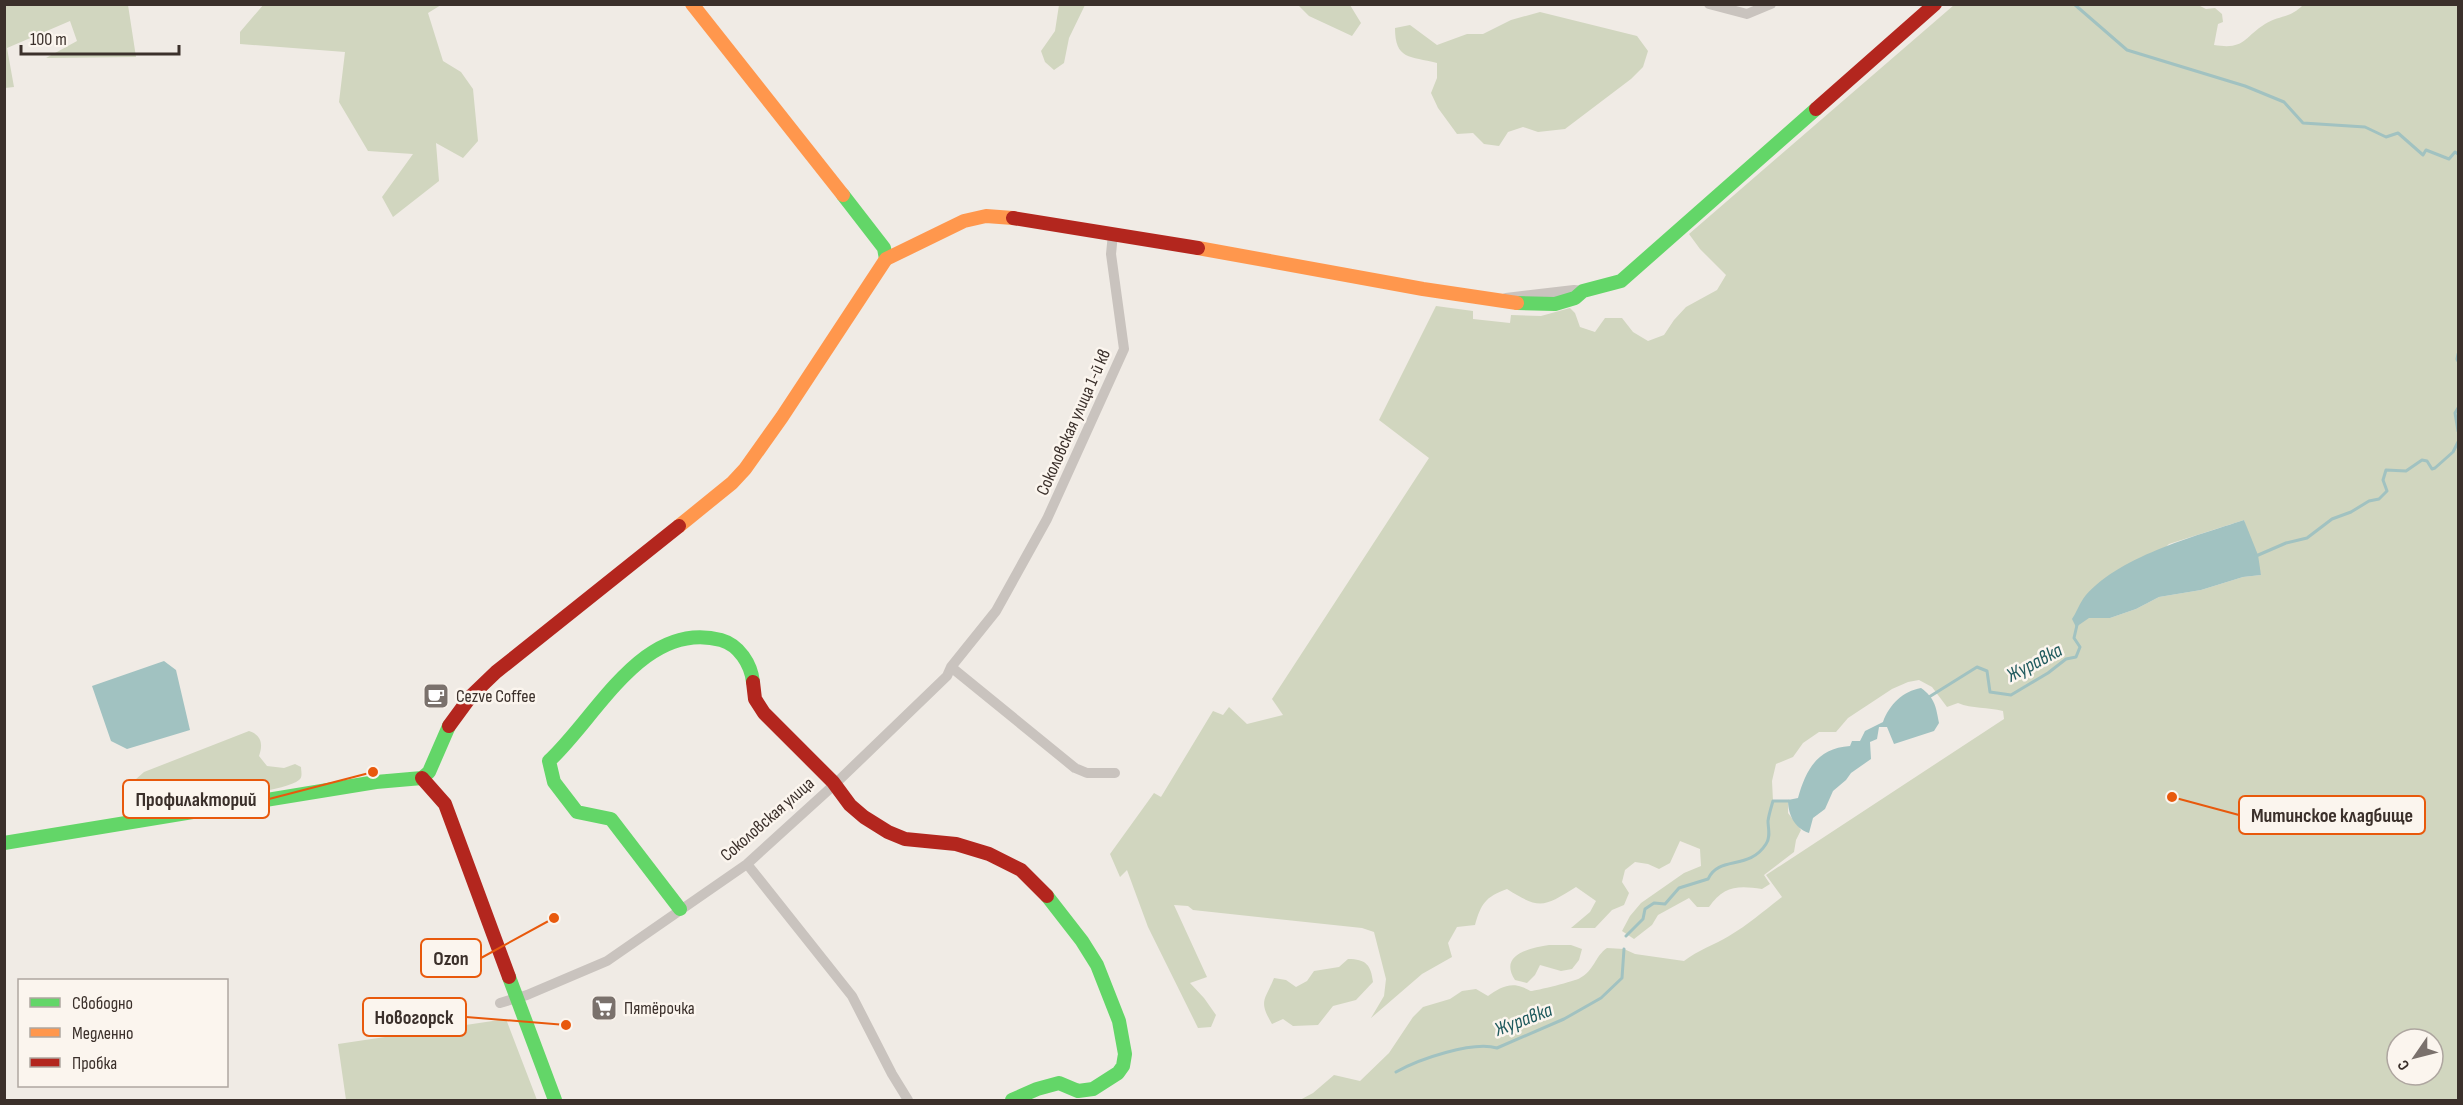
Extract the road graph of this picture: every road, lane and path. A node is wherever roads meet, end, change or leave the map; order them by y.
1 (692, 4) edge
2 (1709, 4) edge
3 (1771, 4) edge
4 (1935, 4) edge
5 (1113, 234) junction
6 (886, 259) junction
7 (996, 611) joint
8 (951, 667) junction
9 (1115, 773) dead end
10 (422, 778) junction
11 (835, 784) junction
12 (4, 843) edge
13 (747, 864) junction
14 (680, 909) junction
15 (517, 998) junction
16 (500, 1003) dead end
17 (555, 1101) edge
18 (908, 1101) edge
19 (1012, 1101) edge

1 - 6 street
2 - 3 street
4 - 5 street
5 - 6 street
5 - 7 street, Соколовская улица 1-й кв
6 - 10 street
7 - 8 street, Соколовская улица
8 - 9 street
8 - 11 street, Соколовская улица
10 - 12 street
10 - 15 street
11 - 13 street, Соколовская улица
11 - 14 street
11 - 19 street
13 - 14 street, Соколовская улица
13 - 18 street
14 - 15 street, Соколовская улица
15 - 16 street, Соколовская улица
15 - 17 street

